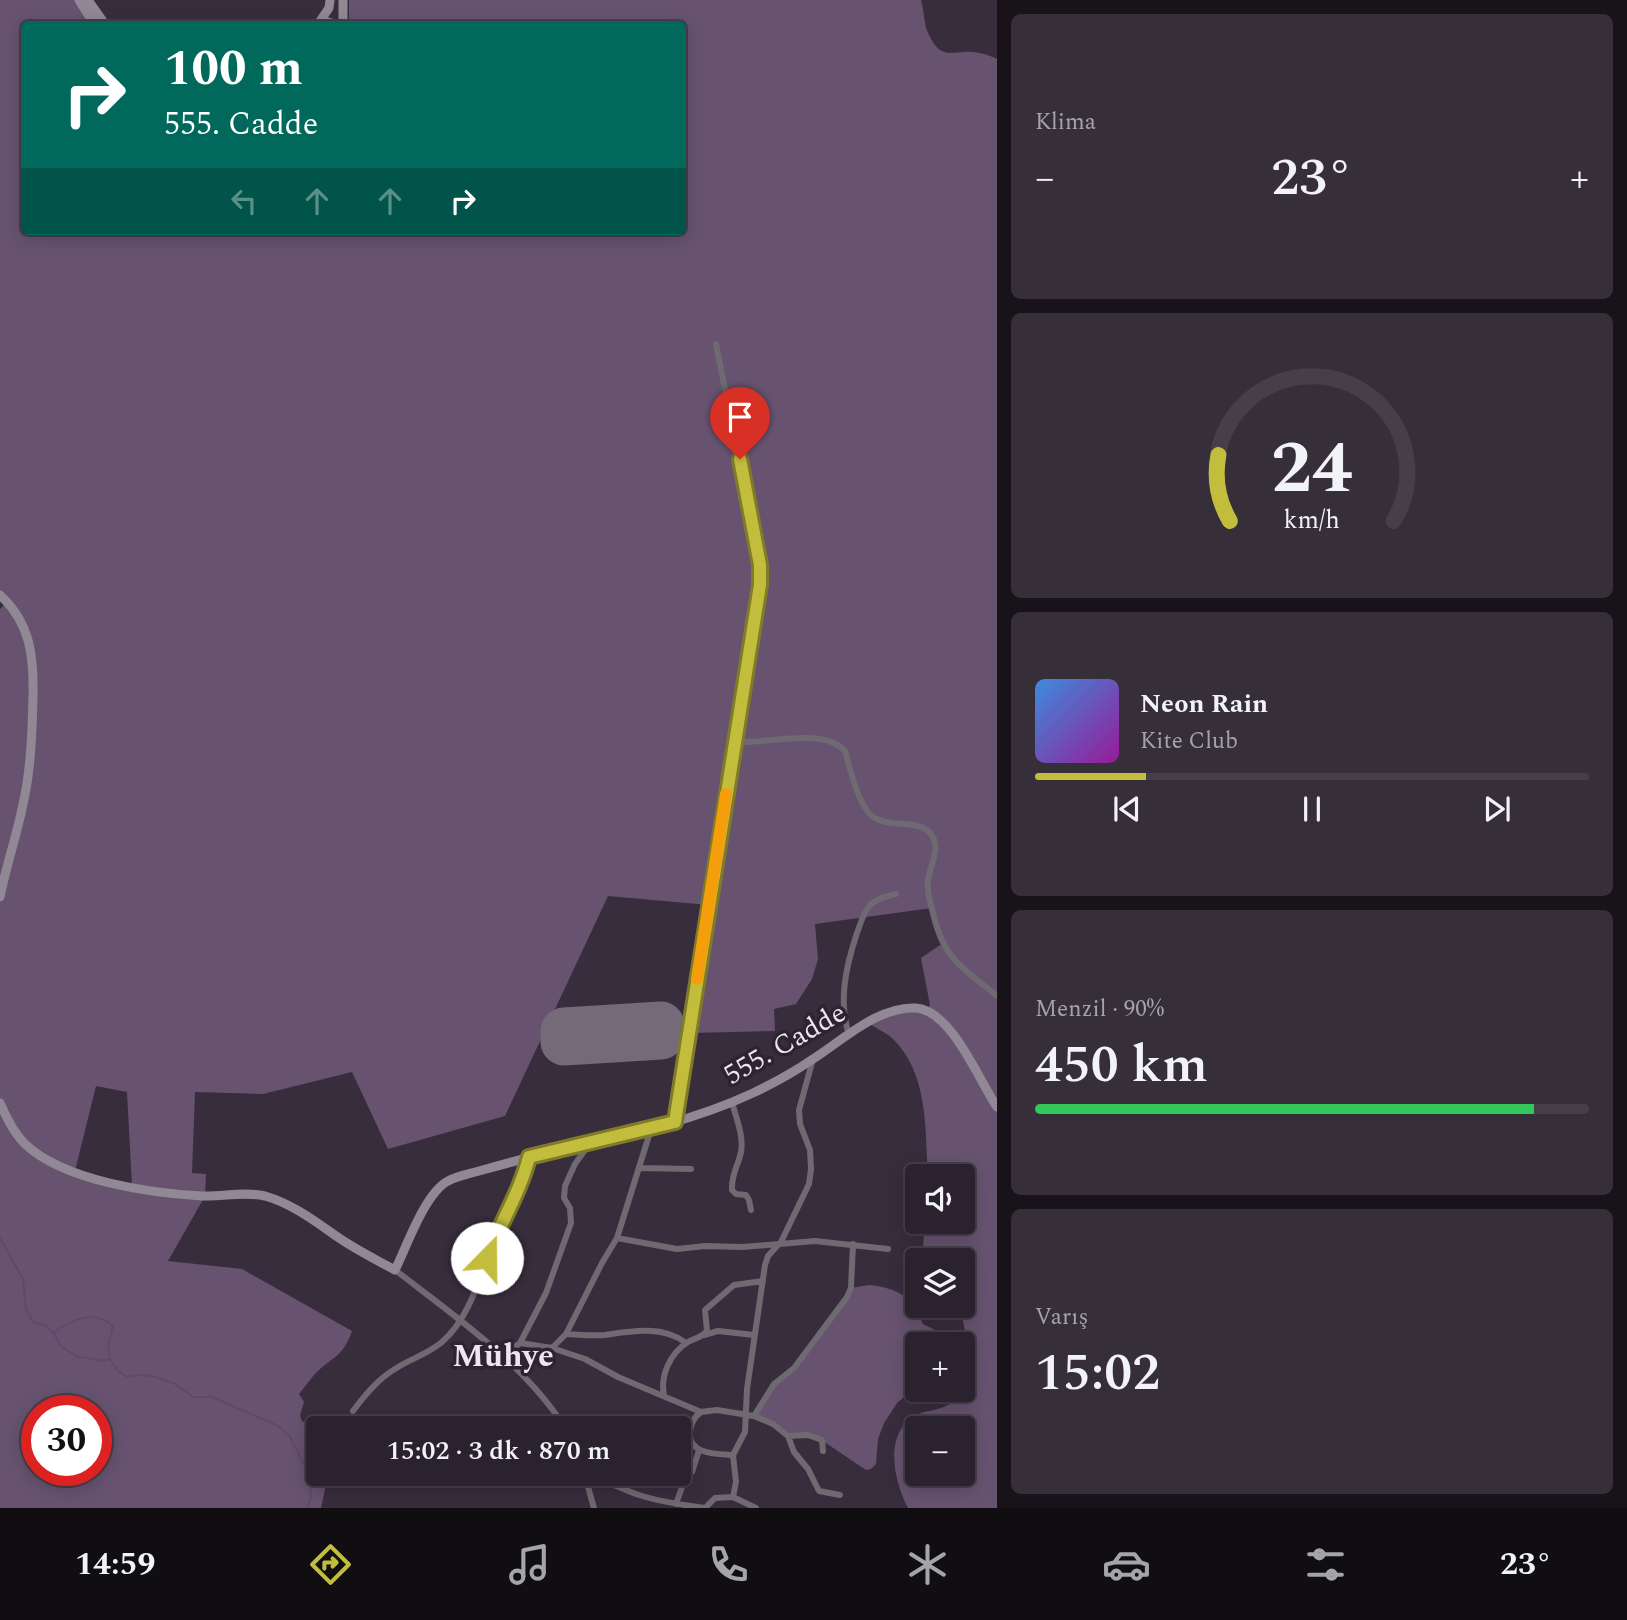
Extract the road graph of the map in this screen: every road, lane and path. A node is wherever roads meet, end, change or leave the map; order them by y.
1 (79, 0) edge
2 (88, 0) edge
3 (330, 0) edge
4 (343, 0) edge
5 (92, 21) edge
6 (102, 21) edge
7 (320, 21) edge
8 (343, 21) edge
9 (716, 344) dead end
10 (0, 595) edge
11 (734, 742) junction
12 (896, 894) dead end
13 (0, 897) edge
14 (997, 996) edge
15 (849, 1035) junction
16 (813, 1059) junction
17 (732, 1102) junction
18 (0, 1103) edge
19 (997, 1107) edge
20 (675, 1122) junction
21 (650, 1129) junction
22 (590, 1143) junction
23 (529, 1157) junction
24 (640, 1168) junction
25 (691, 1169) dead end
26 (751, 1210) dead end
27 (617, 1238) junction
28 (781, 1242) junction
29 (853, 1244) junction
30 (888, 1249) dead end
31 (395, 1270) junction
32 (762, 1281) junction
33 (460, 1321) junction
34 (566, 1334) junction
35 (704, 1335) junction
36 (754, 1335) junction
37 (520, 1343) junction
38 (686, 1343) junction
39 (552, 1348) junction
40 (503, 1356) junction
41 (664, 1395) junction
42 (353, 1411) dead end
43 (701, 1412) junction
44 (556, 1416) edge
45 (750, 1416) junction
46 (788, 1436) junction
47 (699, 1450) junction
48 (823, 1451) dead end
49 (733, 1455) junction
50 (588, 1486) edge
51 (618, 1486) edge
52 (840, 1495) dead end
53 (733, 1497) junction
54 (676, 1504) junction
55 (594, 1508) edge
56 (756, 1508) edge

1 - 5 street
2 - 6 street
3 - 7 street
4 - 8 street
9 - 11 street
10 - 13 street
11 - 14 street
11 - 20 street
12 - 15 street
15 - 16 street, 555. Cadde
15 - 19 street, 555. Cadde
16 - 17 street, 555. Cadde
16 - 28 street
17 - 20 street, 555. Cadde
17 - 26 street
18 - 31 street
20 - 21 street, 555. Cadde
21 - 22 street, 555. Cadde
21 - 24 street
22 - 23 street, 555. Cadde
22 - 37 street
23 - 31 street, 555. Cadde
23 - 33 street
24 - 25 street
24 - 27 street
27 - 28 street
27 - 34 street
28 - 29 street
28 - 32 street
29 - 30 street
29 - 45 street
31 - 33 street
32 - 35 street
32 - 36 street
33 - 40 street
33 - 42 street
34 - 38 street
34 - 39 street
35 - 36 street
35 - 38 street
36 - 45 street
37 - 39 street
37 - 40 street
38 - 41 street
39 - 41 street
40 - 44 street
41 - 43 street
43 - 45 street
43 - 47 street
45 - 46 street
45 - 49 street
46 - 48 street
46 - 52 street
47 - 49 street
47 - 54 street
49 - 53 street
50 - 55 street
51 - 54 street
53 - 54 street
53 - 56 street

